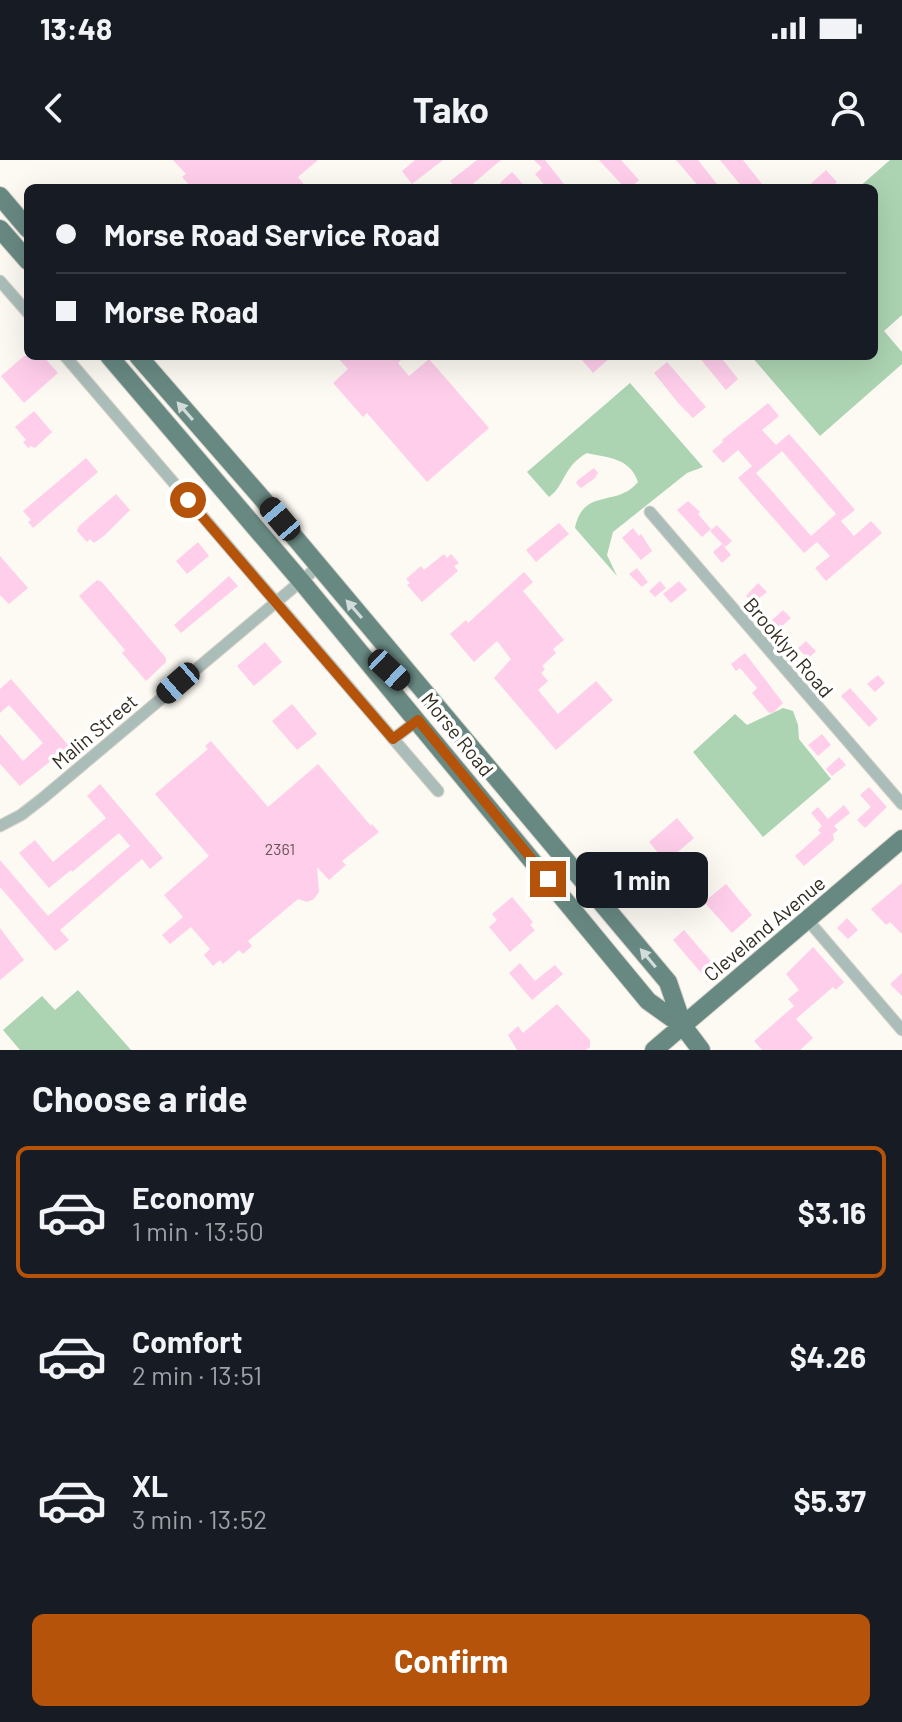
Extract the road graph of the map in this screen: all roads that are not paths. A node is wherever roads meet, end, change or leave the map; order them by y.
1 (0, 196) edge
2 (24, 224) edge
3 (0, 229) edge
4 (24, 256) edge
5 (0, 281) edge
6 (24, 308) edge
7 (68, 360) edge
8 (112, 360) edge
9 (141, 360) edge
10 (650, 512) dead end
11 (319, 566) junction
12 (301, 581) junction
13 (274, 601) junction
14 (357, 647) junction
15 (437, 706) junction
16 (418, 720) junction
17 (393, 739) junction
18 (438, 791) dead end
19 (513, 797) junction
20 (902, 804) edge
21 (0, 826) edge
22 (902, 839) edge
23 (806, 918) junction
24 (683, 1026) junction
25 (902, 1030) edge
26 (654, 1050) edge
27 (701, 1050) edge

1 - 2 main road
3 - 4 main road
5 - 6 street
7 - 13 street
8 - 12 main road, Morse Road
11 -> 9 main road, Morse Road
10 - 20 street, Brooklyn Road
11 - 12 street, Malin Street
15 -> 11 main road, Morse Road
12 - 13 street, Malin Street
12 - 14 main road, Morse Road
13 - 17 street
13 - 21 street, Malin Street
14 - 15 main road
14 - 16 main road, Morse Road
15 - 19 main road, Morse Road
16 - 17 street
16 - 19 main road
16 - 24 main road, Morse Road
17 - 18 street
24 -> 19 main road, Morse Road
22 - 23 main road, Cleveland Avenue
23 - 24 main road, Cleveland Avenue
23 - 25 street
24 - 26 main road, Cleveland Avenue
24 - 27 main road, Morse Road

